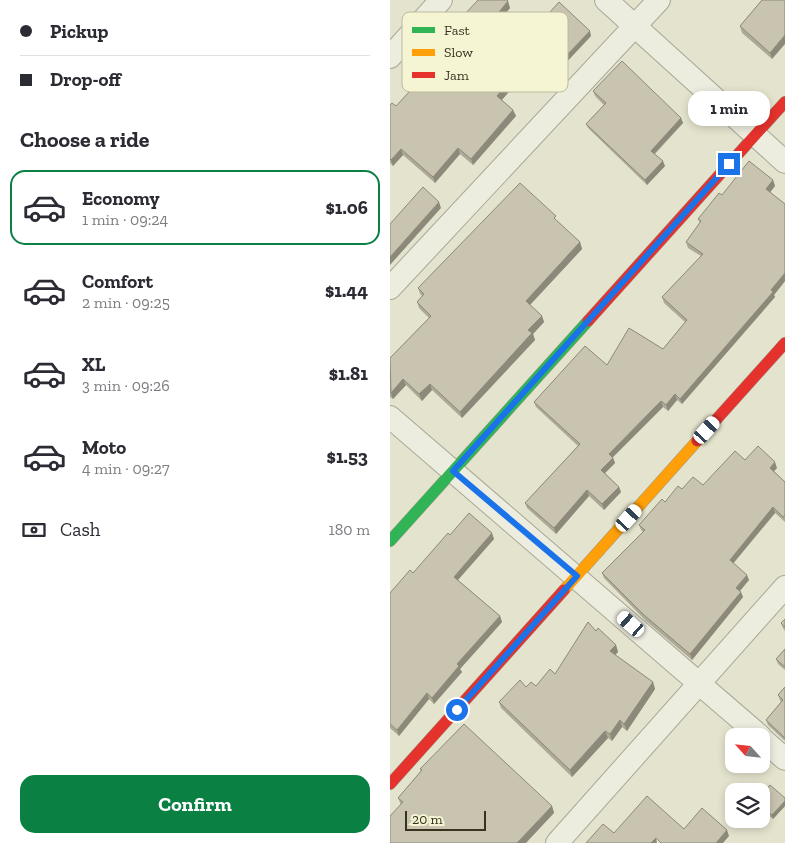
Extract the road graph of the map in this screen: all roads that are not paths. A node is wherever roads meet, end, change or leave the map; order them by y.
1 (441, 0) edge
2 (606, 0) edge
3 (659, 0) edge
4 (430, 12) edge
5 (636, 26) junction
6 (402, 44) edge
7 (390, 57) edge
8 (785, 102) edge
9 (756, 135) junction
10 (785, 162) edge
11 (390, 288) edge
12 (785, 343) edge
13 (390, 416) edge
14 (453, 471) junction
15 (390, 541) edge
16 (577, 576) junction
17 (785, 587) edge
18 (700, 684) junction
19 (750, 728) edge
20 (770, 745) edge
21 (785, 758) edge
22 (390, 784) edge
23 (557, 843) edge

1 - 4 street
2 - 5 street
3 - 5 street
5 - 9 street
5 - 11 street
6 - 7 street
8 - 9 street
9 - 10 street
9 - 14 street
12 - 16 street
13 - 14 street
14 - 15 street
14 - 16 street
16 - 18 street
16 - 22 street
17 - 18 street
18 - 19 street
18 - 23 street
20 - 21 street

